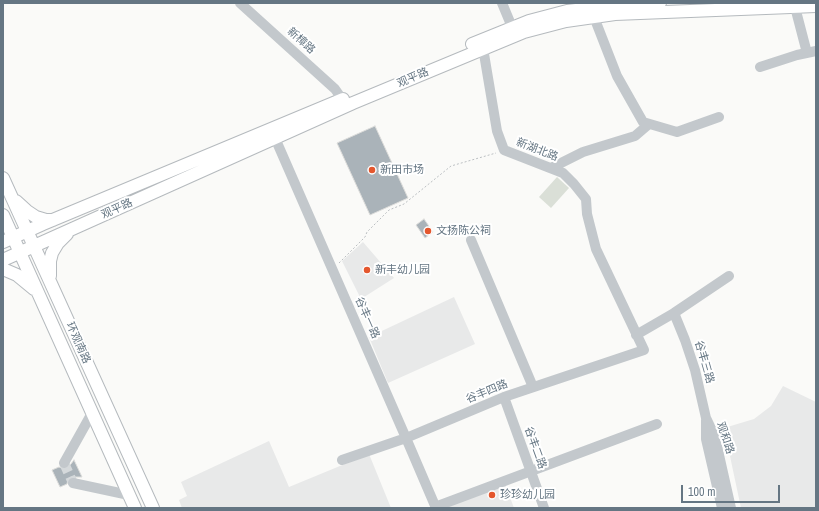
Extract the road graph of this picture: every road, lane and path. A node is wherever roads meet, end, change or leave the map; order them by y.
1 (240, 3) edge
2 (502, 3) edge
3 (662, 6) edge
4 (816, 6) edge
5 (795, 7) junction
6 (590, 9) edge
7 (512, 27) junction
8 (483, 48) junction
9 (809, 51) edge
10 (760, 67) dead end
11 (342, 99) junction
12 (719, 117) dead end
13 (649, 124) junction
14 (275, 138) junction
15 (504, 150) junction
16 (550, 168) junction
17 (3, 178) edge
18 (10, 193) junction
19 (3, 215) edge
20 (54, 220) junction
21 (72, 229) junction
22 (27, 231) junction
23 (8, 240) edge
24 (471, 240) dead end
25 (34, 246) junction
26 (20, 253) junction
27 (3, 260) edge
28 (3, 269) edge
29 (332, 269) junction
30 (729, 276) dead end
31 (50, 281) junction
32 (38, 294) junction
33 (674, 313) junction
34 (636, 335) junction
35 (644, 350) joint
36 (534, 387) junction
37 (504, 397) junction
38 (92, 413) junction
39 (706, 418) junction
40 (657, 424) dead end
41 (406, 438) junction
42 (342, 460) dead end
43 (64, 463) dead end
44 (531, 471) junction
45 (73, 483) dead end
46 (129, 495) junction
47 (435, 507) edge
48 (135, 508) edge
49 (153, 508) edge
50 (544, 508) edge
51 (722, 508) edge
52 (731, 508) edge

1 - 11 street, 新樟路
2 - 7 street
3 - 5 main road, 观平路
3 - 6 main road, 观平路
4 - 5 main road, 观平路
5 - 9 street
6 - 7 main road, 观平路
6 - 8 main road, 观平路
6 - 13 street
7 - 11 main road, 观平路
8 - 14 main road, 观平路
8 - 15 street, 新湖北路
9 - 10 street
11 - 20 main road, 观平路
12 - 13 street
13 - 16 street
14 - 21 main road, 观平路
14 - 29 street, 谷丰一路
15 - 16 street, 新湖北路
15 - 29 path
16 - 34 street, 新湖北路
17 - 18 main road, 环观南路
18 - 20 main road
18 - 22 main road, 环观南路
19 - 23 main road, 环观南路
20 - 22 main road, 观平路
21 - 25 main road, 观平路
21 - 31 main road
22 - 23 main road, 观平路
22 - 25 main road, 环观南路
23 - 26 main road, 环观南路
24 - 36 street
25 - 26 main road, 观平路
25 - 31 main road, 环观南路
26 - 27 main road, 观平路
26 - 32 main road, 环观南路
28 - 32 main road
29 - 41 street, 谷丰一路
30 - 33 street
31 - 49 main road, 环观南路
32 - 38 main road, 环观南路
33 - 34 street
33 - 39 street, 谷丰三路
34 - 35 street, 新湖北路
35 - 36 street, 谷丰四路
36 - 37 street, 谷丰四路
37 - 41 street, 谷丰四路
37 - 44 street, 谷丰二路
38 - 43 street
38 - 46 main road, 环观南路
39 - 51 street, 观和路
39 - 52 street, 观和路
40 - 44 street
41 - 42 street, 谷丰四路
41 - 47 street, 谷丰一路
44 - 47 street
44 - 50 street, 谷丰二路
45 - 46 street
46 - 48 main road, 环观南路

